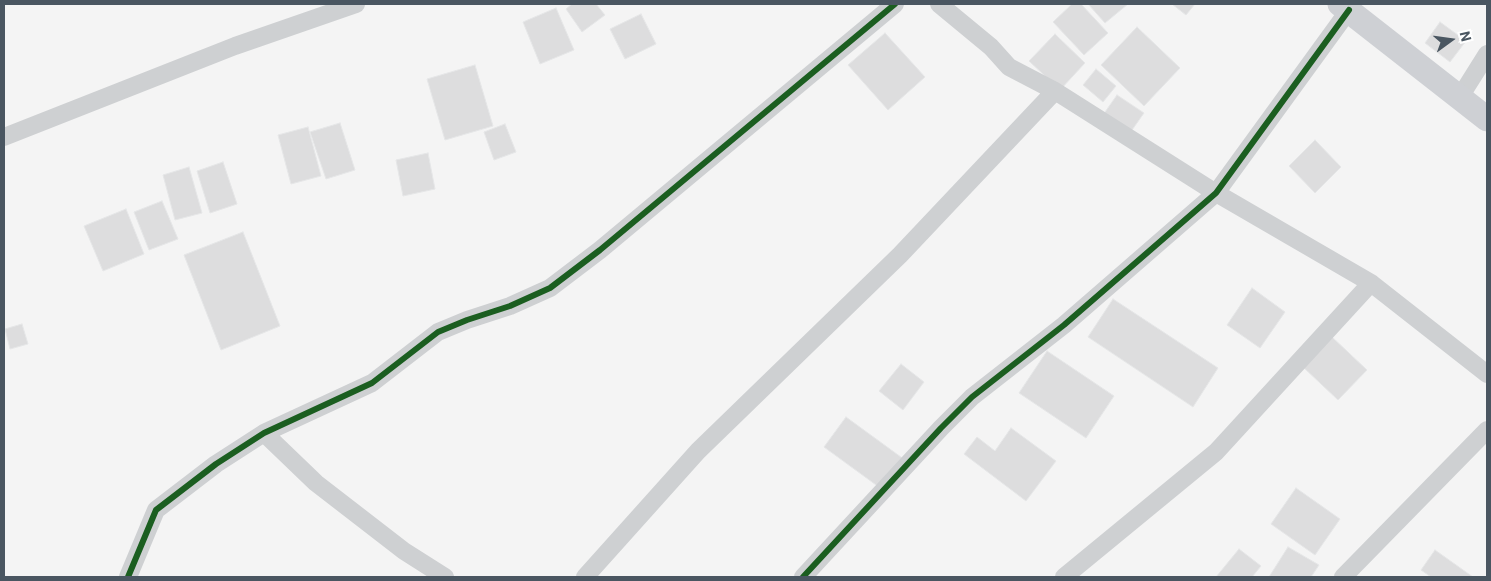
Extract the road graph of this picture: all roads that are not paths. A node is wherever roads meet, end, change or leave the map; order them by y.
1 (356, 4) edge
2 (895, 4) edge
3 (939, 4) edge
4 (1344, 7) edge
5 (1487, 54) edge
6 (1055, 91) junction
7 (1460, 97) junction
8 (1487, 119) edge
9 (4, 137) edge
10 (1216, 193) junction
11 (1371, 283) junction
12 (1487, 374) edge
13 (1487, 430) edge
14 (264, 433) junction
15 (128, 577) edge
16 (445, 577) edge
17 (585, 577) edge
18 (803, 577) edge
19 (1064, 577) edge
20 (1343, 577) edge

1 - 9 street
2 - 14 street
3 - 6 street
4 - 7 street
4 - 10 street
5 - 7 street
6 - 10 street
6 - 17 street
7 - 8 street
10 - 11 street
10 - 18 street
11 - 12 street
11 - 19 street
13 - 20 street
14 - 15 street
14 - 16 street

